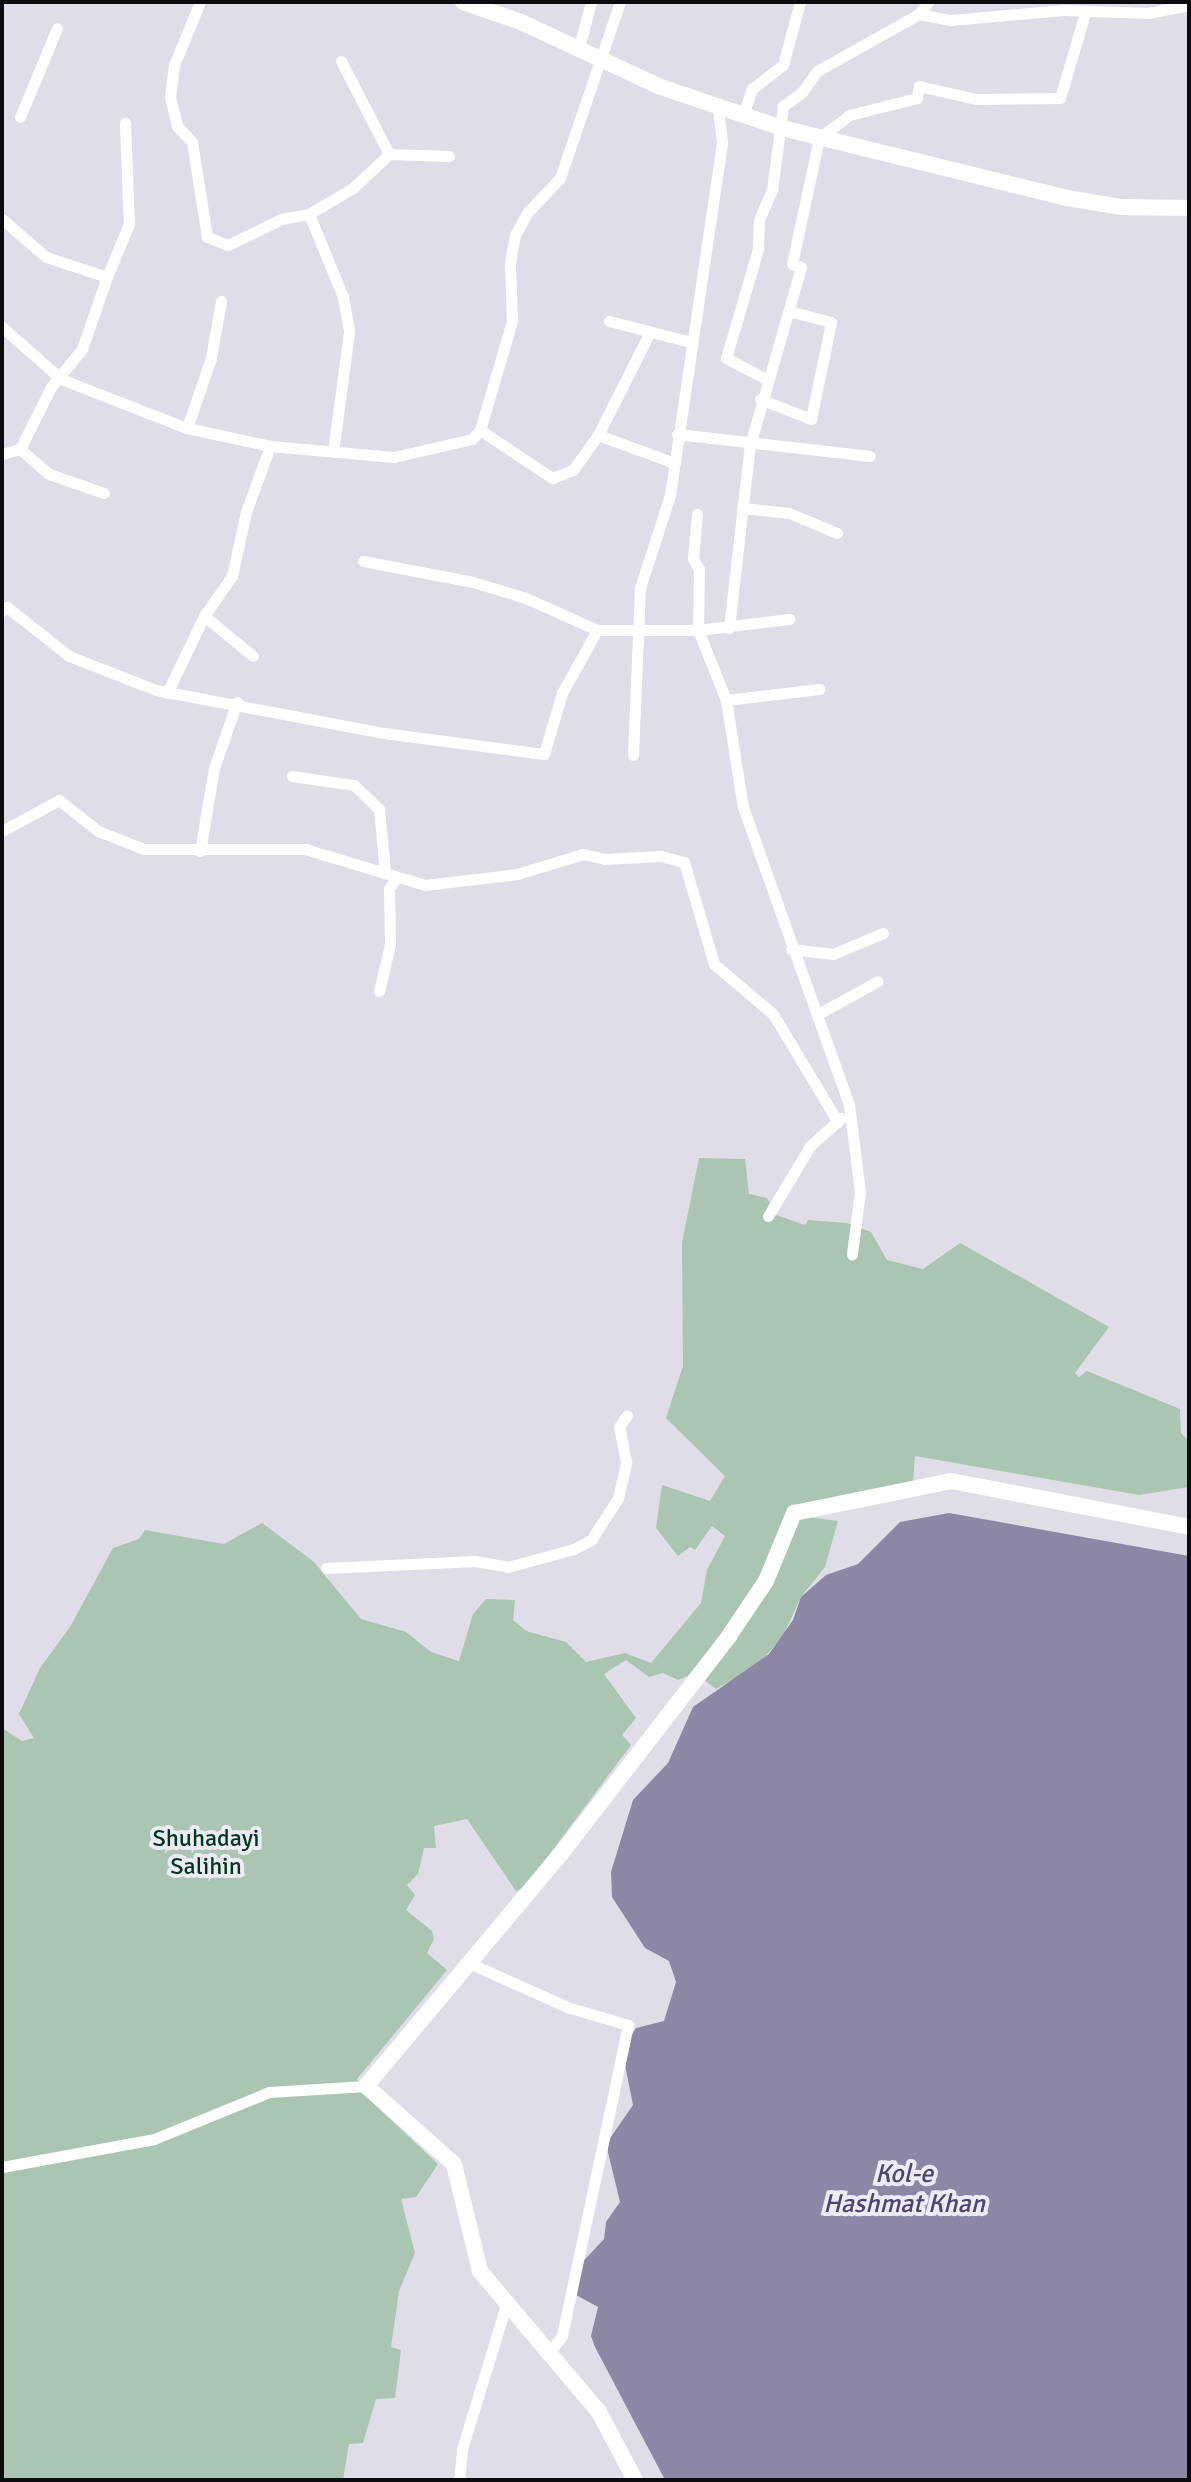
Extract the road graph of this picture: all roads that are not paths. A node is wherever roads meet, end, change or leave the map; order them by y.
1 (200, 2) edge
2 (463, 2) edge
3 (492, 2) edge
4 (591, 2) edge
5 (620, 2) edge
6 (800, 2) edge
7 (928, 2) edge
8 (1189, 5) edge
9 (1085, 13) junction
10 (919, 14) junction
11 (521, 22) junction
12 (57, 28) dead end
13 (579, 47) junction
14 (599, 58) junction
15 (341, 61) dead end
16 (718, 107) junction
17 (743, 115) junction
18 (20, 117) dead end
19 (125, 123) dead end
20 (782, 128) junction
21 (819, 138) junction
22 (389, 154) junction
23 (449, 156) dead end
24 (1189, 208) edge
25 (309, 214) junction
26 (2, 219) edge
27 (107, 277) junction
28 (221, 301) dead end
29 (789, 311) junction
30 (609, 321) dead end
31 (2, 327) edge
32 (650, 332) junction
33 (691, 342) junction
34 (61, 379) junction
35 (766, 379) junction
36 (760, 399) junction
37 (187, 428) junction
38 (480, 430) junction
39 (677, 434) junction
40 (598, 435) junction
41 (750, 445) junction
42 (270, 446) junction
43 (20, 449) junction
44 (333, 452) junction
45 (2, 454) edge
46 (870, 456) dead end
47 (675, 463) junction
48 (104, 493) dead end
49 (742, 508) junction
50 (697, 514) dead end
51 (837, 533) dead end
52 (363, 561) dead end
53 (4, 607) edge
54 (204, 616) junction
55 (789, 619) dead end
56 (637, 626) junction
57 (729, 628) junction
58 (597, 630) junction
59 (698, 630) junction
60 (253, 656) dead end
61 (819, 689) dead end
62 (167, 693) junction
63 (726, 700) junction
64 (237, 702) junction
65 (633, 755) dead end
66 (292, 776) dead end
67 (2, 831) edge
68 (200, 851) junction
69 (390, 875) junction
70 (883, 933) dead end
71 (791, 949) junction
72 (878, 981) dead end
73 (379, 991) dead end
74 (818, 1014) junction
75 (850, 1108) junction
76 (838, 1122) junction
77 (768, 1216) dead end
78 (852, 1254) dead end
79 (627, 1415) dead end
80 (1189, 1527) edge
81 (326, 1568) dead end
82 (467, 1962) junction
83 (366, 2086) junction
84 (2, 2167) edge
85 (506, 2305) junction
86 (547, 2355) junction
87 (459, 2480) edge
88 (635, 2480) edge

1 - 25 street
2 - 11 street
3 - 11 street
4 - 13 street
5 - 14 street
6 - 17 street
7 - 10 street
8 - 9 street
9 - 10 street
9 - 21 street
10 - 20 street
11 - 13 street
12 - 18 street
13 - 14 street
14 - 16 street
14 - 38 street
15 - 22 street
16 - 17 street
16 - 33 street
17 - 20 street
19 - 27 street
20 - 21 street
20 - 35 street
21 - 24 street
21 - 29 street
22 - 23 street
22 - 25 street
25 - 44 street
26 - 27 street
27 - 34 street
28 - 37 street
29 - 35 street
29 - 36 street
30 - 32 street
31 - 34 street
32 - 33 street
32 - 40 street
33 - 39 street
34 - 37 street
34 - 43 street
35 - 36 street
36 - 41 street
37 - 42 street
38 - 40 street
38 - 44 street
39 - 41 street
39 - 47 street
40 - 47 street
41 - 46 street
41 - 49 street
42 - 44 street
42 - 54 street
43 - 45 street
43 - 48 street
47 - 56 street
49 - 51 street
49 - 57 street
50 - 59 street
52 - 58 street
53 - 62 street
54 - 60 street
54 - 62 street
55 - 57 street
56 - 58 street
56 - 59 street
56 - 65 street
57 - 59 street
58 - 64 street
59 - 63 street
61 - 63 street
62 - 64 street
63 - 71 street
64 - 68 street
66 - 69 street
67 - 68 street
68 - 69 street
69 - 73 street
69 - 76 street
70 - 71 street
71 - 74 street
72 - 74 street
74 - 75 street
75 - 76 street
75 - 78 street
76 - 77 street
79 - 81 street
80 - 82 street
82 - 83 street
82 - 86 street
83 - 84 street
83 - 85 street
85 - 86 street
85 - 87 street
86 - 88 street

